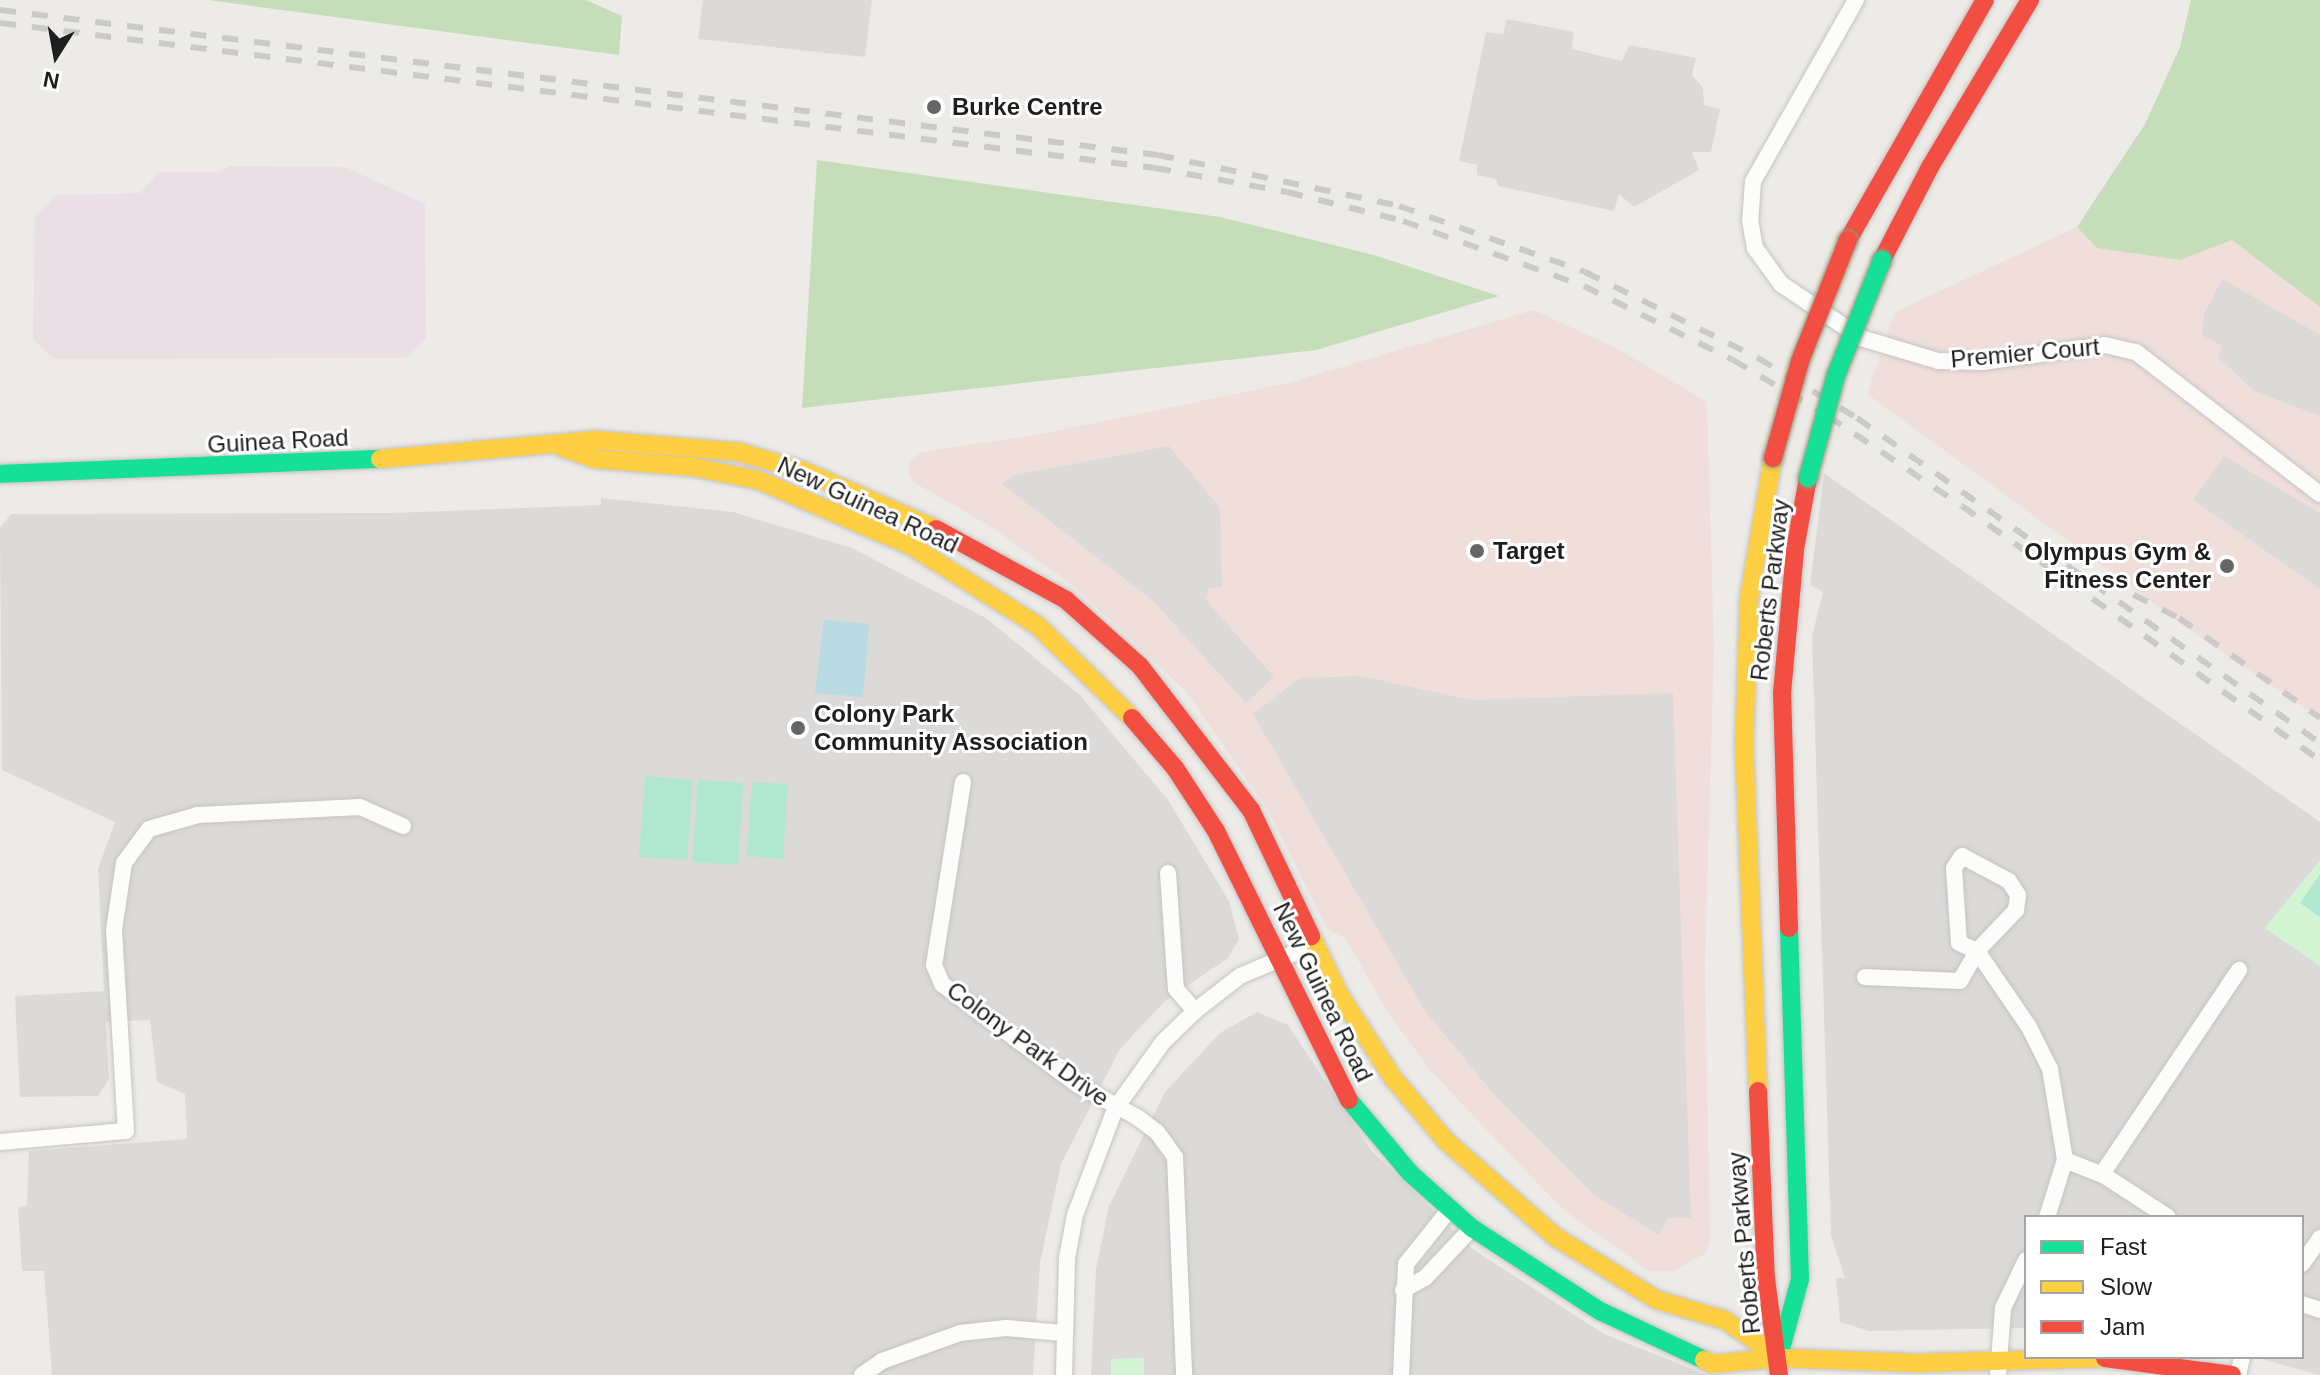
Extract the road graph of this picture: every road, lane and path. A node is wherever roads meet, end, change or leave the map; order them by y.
1 (1856, 0) edge
2 (1985, 0) edge
3 (2030, 0) edge
4 (558, 447) junction
5 (0, 474) edge
6 (2320, 494) edge
7 (963, 782) dead end
8 (403, 826) dead end
9 (1168, 873) dead end
10 (1313, 945) junction
11 (1977, 951) junction
12 (1281, 957) junction
13 (2239, 970) dead end
14 (1865, 977) dead end
15 (1195, 1011) junction
16 (1115, 1109) junction
17 (0, 1142) edge
18 (2065, 1160) junction
19 (2102, 1174) junction
20 (1450, 1209) junction
21 (2048, 1215) edge
22 (2165, 1215) edge
23 (1472, 1228) junction
24 (2320, 1238) edge
25 (2304, 1261) edge
26 (2024, 1264) edge
27 (1403, 1290) junction
28 (1063, 1333) junction
29 (2094, 1359) edge
30 (2113, 1359) edge
31 (1779, 1367) edge
32 (1998, 1368) edge
33 (862, 1375) edge
34 (1064, 1375) edge
35 (1184, 1375) edge
36 (1401, 1375) edge
37 (2235, 1375) edge

1 - 6 street, Premier Court
2 - 31 main road, Roberts Parkway, bridge
3 - 31 main road, Roberts Parkway, bridge
4 - 5 main road, Guinea Road
4 - 10 main road, New Guinea Road
4 - 12 main road, New Guinea Road
7 - 16 street, Colony Park Drive
8 - 17 street
9 - 15 street
10 - 12 street
10 - 31 main road, New Guinea Road
11 - 11 street
11 - 14 street
11 - 18 street
12 - 15 street
12 - 20 main road, New Guinea Road
13 - 19 street
15 - 16 street
16 - 28 street
16 - 35 street, Colony Park Drive
18 - 19 street
18 - 21 street
19 - 22 street
20 - 23 main road, New Guinea Road
20 - 27 street
23 - 27 street
23 - 31 main road, New Guinea Road
24 - 25 street
26 - 32 street
27 - 36 street
28 - 33 street
28 - 34 street
29 - 32 main road, New Guinea Road
30 - 37 main road, New Guinea Road
31 - 32 main road, New Guinea Road

